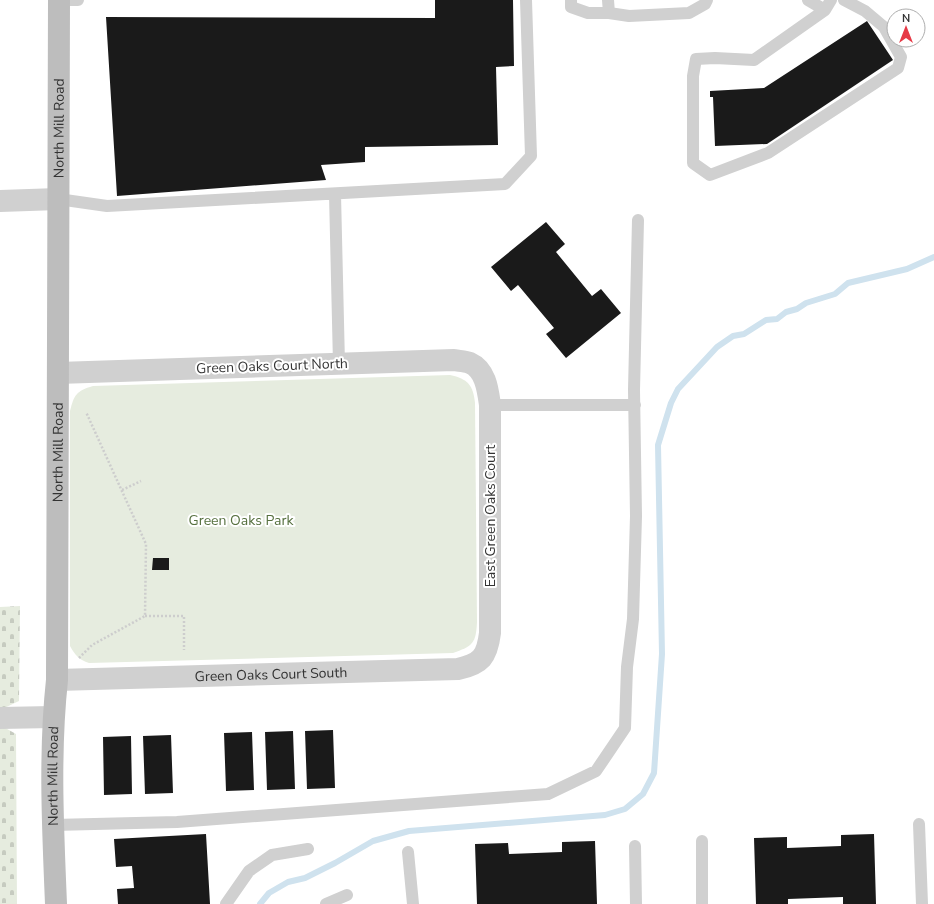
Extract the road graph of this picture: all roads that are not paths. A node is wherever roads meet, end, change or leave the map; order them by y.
1 (59, 0) edge
2 (78, 0) edge
3 (526, 0) edge
4 (570, 0) edge
5 (608, 0) edge
6 (706, 0) edge
7 (808, 0) edge
8 (844, 0) edge
9 (828, 5) edge
10 (609, 13) junction
11 (335, 194) junction
12 (58, 199) junction
13 (0, 201) edge
14 (638, 220) dead end
15 (339, 364) junction
16 (58, 373) junction
17 (482, 373) joint
18 (490, 405) junction
19 (635, 405) junction
20 (483, 658) joint
21 (57, 680) junction
22 (53, 717) junction
23 (0, 718) edge
24 (919, 824) dead end
25 (53, 825) junction
26 (702, 841) dead end
27 (635, 846) dead end
28 (308, 849) dead end
29 (408, 852) dead end
30 (347, 895) dead end
31 (56, 904) edge
32 (226, 904) edge
33 (326, 904) edge
34 (413, 904) edge
35 (636, 904) edge
36 (702, 904) edge
37 (922, 904) edge

1 - 2 lane
1 - 12 street, North Mill Road
3 - 11 lane
4 - 10 lane
5 - 10 lane
6 - 10 lane
7 - 9 lane
8 - 9 lane
11 - 12 lane
11 - 15 lane
12 - 13 street
12 - 16 street, North Mill Road
14 - 19 lane
15 - 16 street, Green Oaks Court North
15 - 17 street, Green Oaks Court North
16 - 21 street, North Mill Road
17 - 18 street, East Green Oaks Court
18 - 19 lane
18 - 20 street, East Green Oaks Court
19 - 25 lane
20 - 21 street, Green Oaks Court South
21 - 22 street, North Mill Road
22 - 23 street
22 - 25 street, North Mill Road
24 - 37 lane
25 - 31 street, North Mill Road
26 - 36 lane
27 - 35 lane
28 - 32 lane
29 - 34 lane
30 - 33 lane

